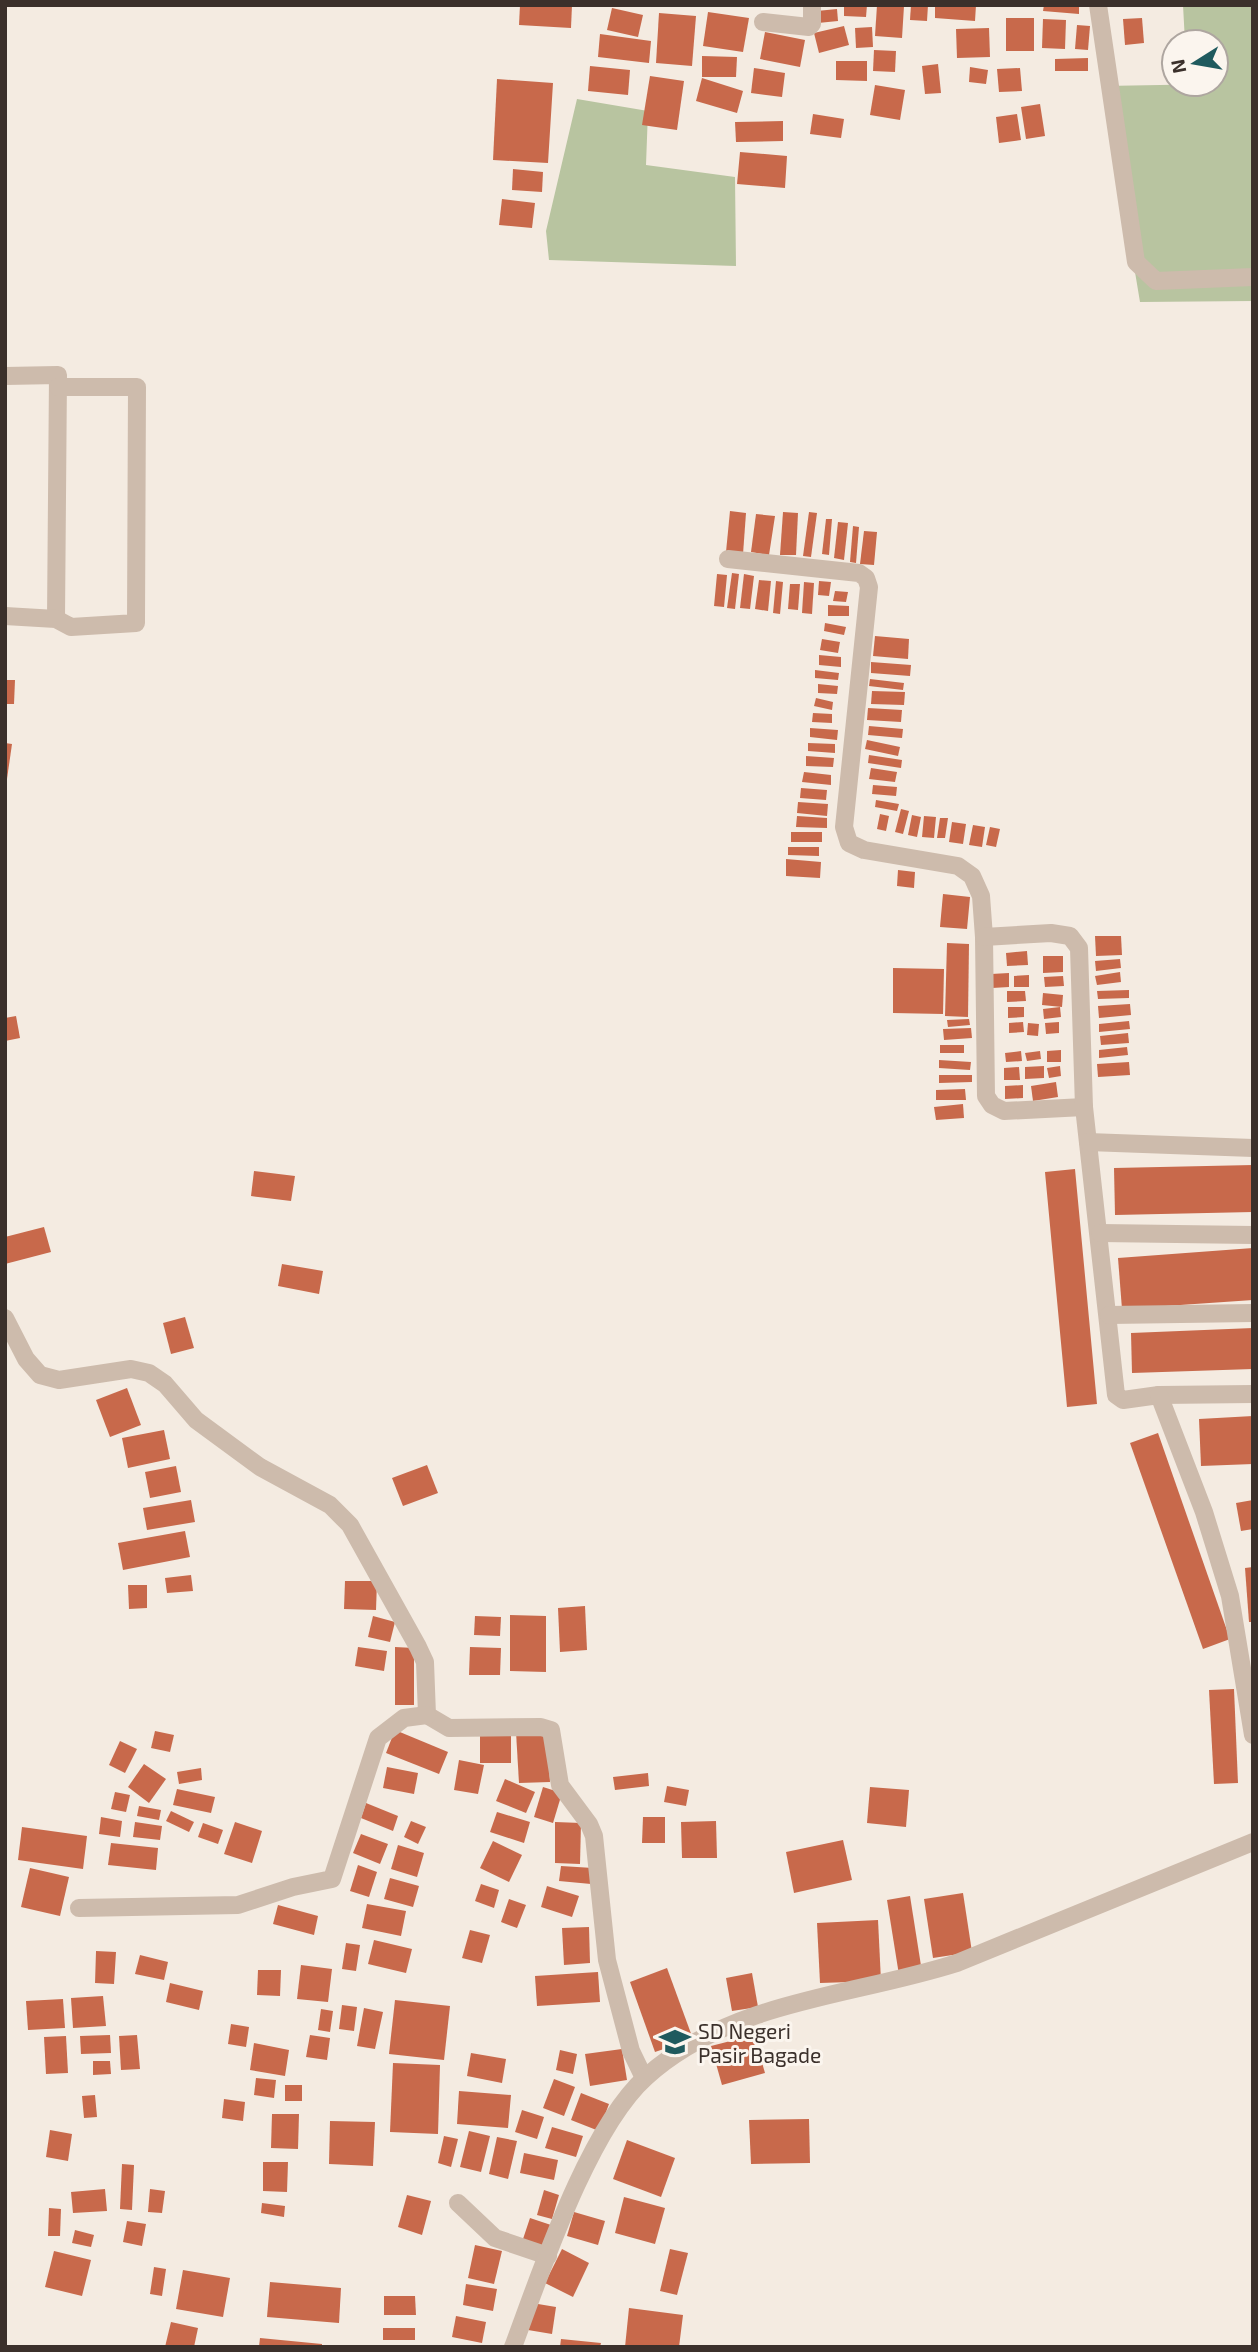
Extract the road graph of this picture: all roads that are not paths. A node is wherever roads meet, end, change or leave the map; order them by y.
1 (812, 5) edge
2 (1098, 5) edge
3 (763, 22) dead end
4 (1253, 277) edge
5 (5, 376) edge
6 (58, 387) junction
7 (728, 559) dead end
8 (5, 616) edge
9 (56, 619) junction
10 (984, 937) junction
11 (1084, 1107) junction
12 (1088, 1142) junction
13 (1253, 1148) edge
14 (1100, 1233) junction
15 (1253, 1236) edge
16 (1253, 1313) edge
17 (1109, 1315) junction
18 (5, 1318) edge
19 (1253, 1394) edge
20 (1159, 1395) junction
21 (427, 1715) junction
22 (1253, 1735) edge
23 (1253, 1842) edge
24 (79, 1908) dead end
25 (644, 2078) junction
26 (458, 2203) dead end
27 (548, 2256) junction
28 (513, 2347) edge

1 - 3 street
2 - 4 street
5 - 6 street
6 - 9 street
6 - 9 street
7 - 10 street
8 - 9 street
10 - 11 street
10 - 11 street
11 - 12 street
12 - 13 street
12 - 14 street
14 - 15 street
14 - 17 street
16 - 17 street
17 - 20 street
18 - 21 street
19 - 20 street
20 - 22 street
21 - 24 street
21 - 25 street
23 - 25 street
25 - 27 street
26 - 27 street
27 - 28 street

